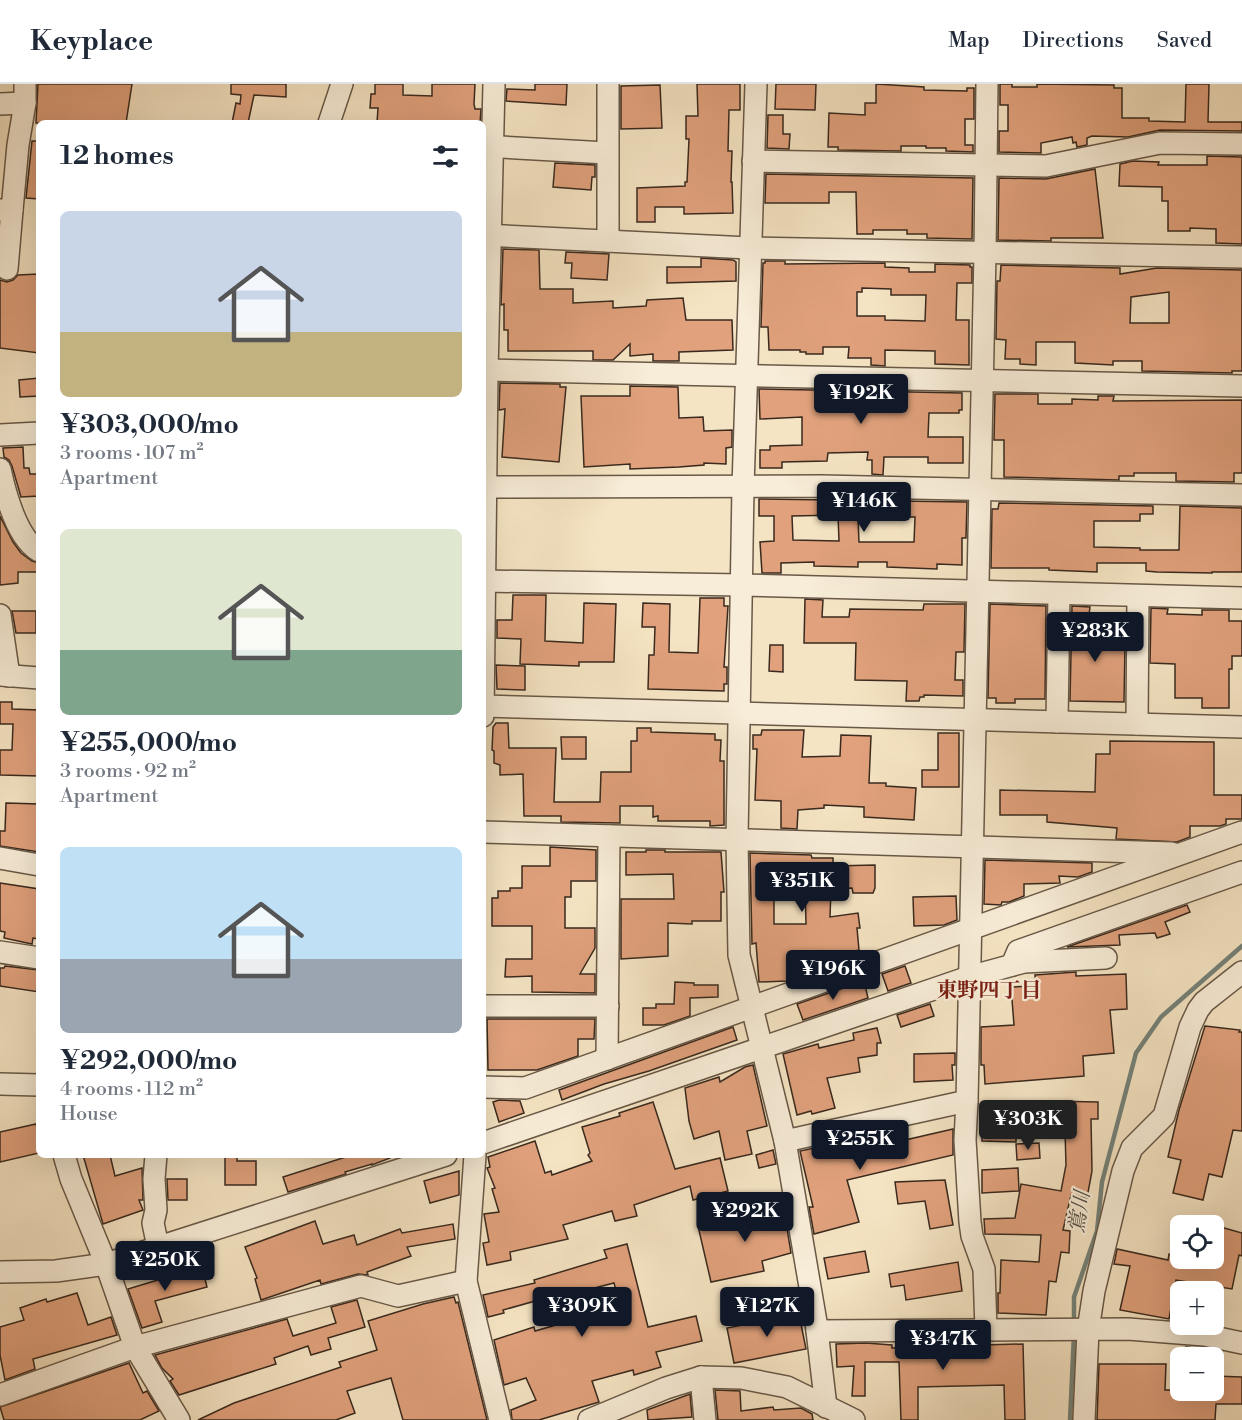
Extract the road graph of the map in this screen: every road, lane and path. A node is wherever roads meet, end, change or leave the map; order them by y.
1 (342, 84) edge
2 (494, 84) edge
3 (608, 84) edge
4 (756, 84) edge
5 (987, 84) edge
6 (25, 94) edge
7 (0, 104) edge
8 (330, 120) edge
9 (1242, 144) edge
10 (488, 146) edge
11 (607, 153) junction
12 (753, 161) junction
13 (986, 166) junction
14 (6, 210) edge
15 (487, 235) edge
16 (608, 241) junction
17 (749, 248) junction
18 (985, 252) junction
19 (1242, 257) edge
20 (7, 269) dead end
21 (486, 303) edge
22 (486, 371) edge
23 (747, 376) junction
24 (982, 382) junction
25 (1242, 386) edge
26 (36, 433) edge
27 (0, 435) edge
28 (0, 469) edge
29 (486, 487) edge
30 (743, 487) junction
31 (979, 491) junction
32 (1242, 495) edge
33 (36, 549) edge
34 (486, 580) edge
35 (742, 585) junction
36 (978, 592) junction
37 (1059, 594) junction
38 (1138, 596) junction
39 (1242, 598) edge
40 (0, 615) edge
41 (4, 676) edge
42 (36, 678) edge
43 (486, 706) edge
44 (740, 712) junction
45 (975, 720) junction
46 (1057, 722) junction
47 (1137, 724) junction
48 (1242, 727) edge
49 (486, 832) edge
50 (1242, 832) edge
51 (609, 836) junction
52 (737, 839) junction
53 (973, 848) junction
54 (1185, 853) junction
55 (0, 858) edge
56 (36, 864) edge
57 (1242, 872) edge
58 (970, 929) junction
59 (0, 952) edge
60 (36, 958) edge
61 (1106, 958) dead end
62 (1012, 965) junction
63 (1242, 972) edge
64 (969, 977) junction
65 (486, 1006) edge
66 (608, 1006) junction
67 (752, 1007) junction
68 (763, 1048) junction
69 (607, 1059) junction
70 (0, 1084) edge
71 (36, 1085) edge
72 (486, 1087) edge
73 (967, 1101) junction
74 (785, 1141) junction
75 (486, 1142) edge
76 (65, 1158) edge
77 (156, 1158) edge
78 (437, 1158) edge
79 (476, 1158) edge
80 (158, 1247) junction
81 (106, 1264) junction
82 (0, 1272) edge
83 (466, 1281) junction
84 (986, 1330) junction
85 (1086, 1330) junction
86 (817, 1331) junction
87 (1242, 1343) edge
88 (135, 1347) junction
89 (701, 1377) junction
90 (0, 1395) edge
91 (826, 1407) junction
92 (179, 1420) edge
93 (500, 1420) edge
94 (589, 1420) edge
95 (705, 1420) edge
96 (854, 1420) edge
97 (1084, 1420) edge

1 - 8 street
2 - 10 street
3 - 11 street
4 - 12 street
5 - 13 street
6 - 7 street
6 - 14 street
9 - 13 street
10 - 11 street
10 - 15 street
11 - 16 street
12 - 13 street
12 - 17 street
13 - 18 street
14 - 20 street
15 - 16 street
15 - 21 street
16 - 17 street
17 - 18 street
17 - 23 street
18 - 19 street
18 - 24 street
22 - 23 street
23 - 24 street
23 - 30 street
24 - 25 street
24 - 31 street
26 - 27 street
28 - 33 street
29 - 30 street
30 - 31 street
30 - 35 street
31 - 32 street
31 - 36 street
34 - 35 street
35 - 36 street
35 - 44 street
36 - 37 street
36 - 45 street
37 - 38 street
37 - 46 street
38 - 39 street
38 - 47 street
40 - 41 street
41 - 42 street
43 - 44 street
44 - 45 street
44 - 52 street
45 - 46 street
45 - 53 street
46 - 47 street
47 - 48 street
49 - 51 street
50 - 54 street
51 - 52 street
51 - 66 street
52 - 53 street
52 - 67 street
53 - 54 street
53 - 58 street
54 - 58 street
55 - 56 street
57 - 62 street
58 - 64 street
58 - 67 street
59 - 60 street
61 - 62 street
62 - 64 street
63 - 85 street
64 - 68 street
64 - 73 street
65 - 66 street
66 - 69 street
67 - 68 street
67 - 69 street
68 - 74 street
68 - 75 street
69 - 72 street
70 - 71 street
73 - 74 street
73 - 84 street
74 - 86 street
76 - 81 street
77 - 80 street
78 - 80 street
79 - 83 street
80 - 81 street
81 - 82 street
81 - 88 street
83 - 88 street
83 - 93 street
84 - 85 street
84 - 86 street
85 - 87 street
85 - 97 street
86 - 91 street
88 - 90 street
88 - 92 street
89 - 91 street
89 - 94 street
89 - 95 street
91 - 96 street

